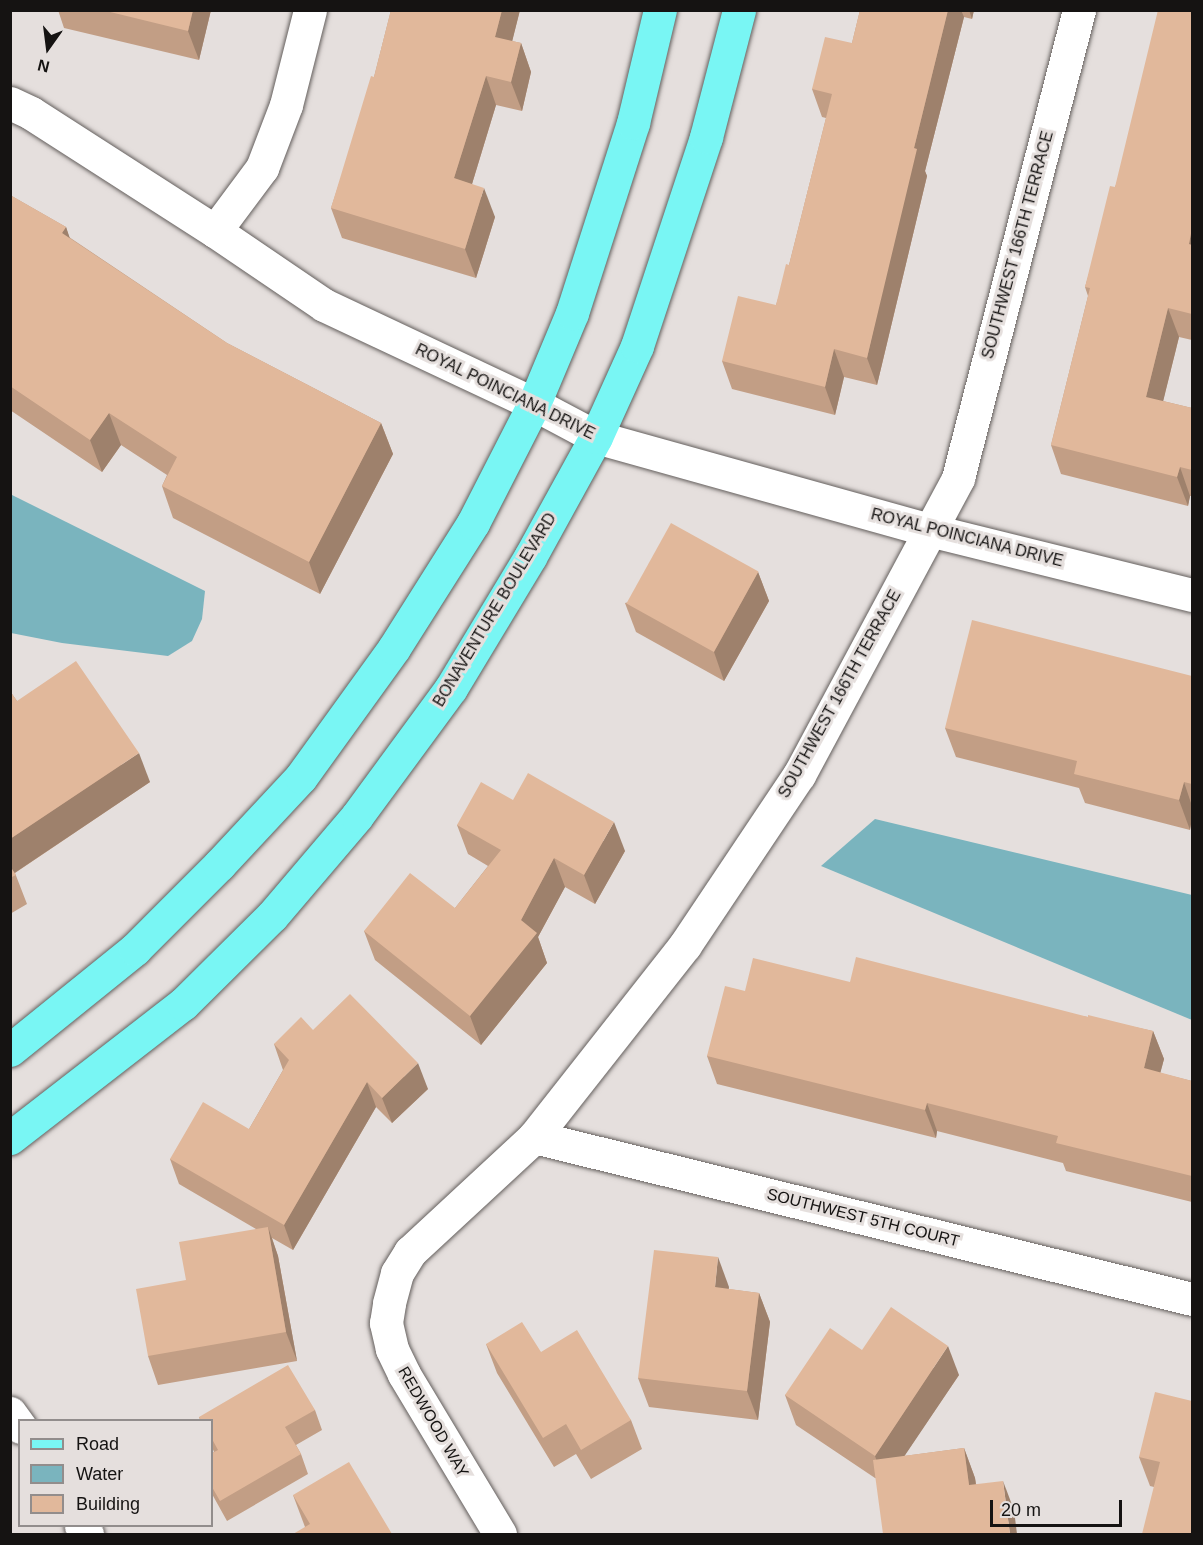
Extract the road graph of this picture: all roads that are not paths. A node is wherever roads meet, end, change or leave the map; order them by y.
1 (310, 10) edge
2 (660, 10) edge
3 (739, 10) edge
4 (1079, 10) edge
5 (10, 103) edge
6 (215, 231) junction
7 (534, 404) junction
8 (596, 437) junction
9 (929, 530) junction
10 (1192, 595) edge
11 (10, 1050) edge
12 (534, 1137) junction
13 (10, 1138) edge
14 (1192, 1299) edge
15 (388, 1303) joint
16 (500, 1534) edge

1 - 6 street
2 - 7 main road
3 - 8 main road, BONAVENTURE BOULEVARD
4 - 9 street, SOUTHWEST 166TH TERRACE
5 - 6 street, ROYAL POINCIANA DRIVE
6 - 7 street, ROYAL POINCIANA DRIVE
7 - 8 street, ROYAL POINCIANA DRIVE
7 - 11 main road
8 - 9 street, ROYAL POINCIANA DRIVE
8 - 13 main road, BONAVENTURE BOULEVARD
9 - 10 street, ROYAL POINCIANA DRIVE
9 - 12 street, SOUTHWEST 166TH TERRACE
12 - 14 street, SOUTHWEST 5TH COURT
12 - 15 street, SOUTHWEST 166TH TERRACE
15 - 16 street, REDWOOD WAY

